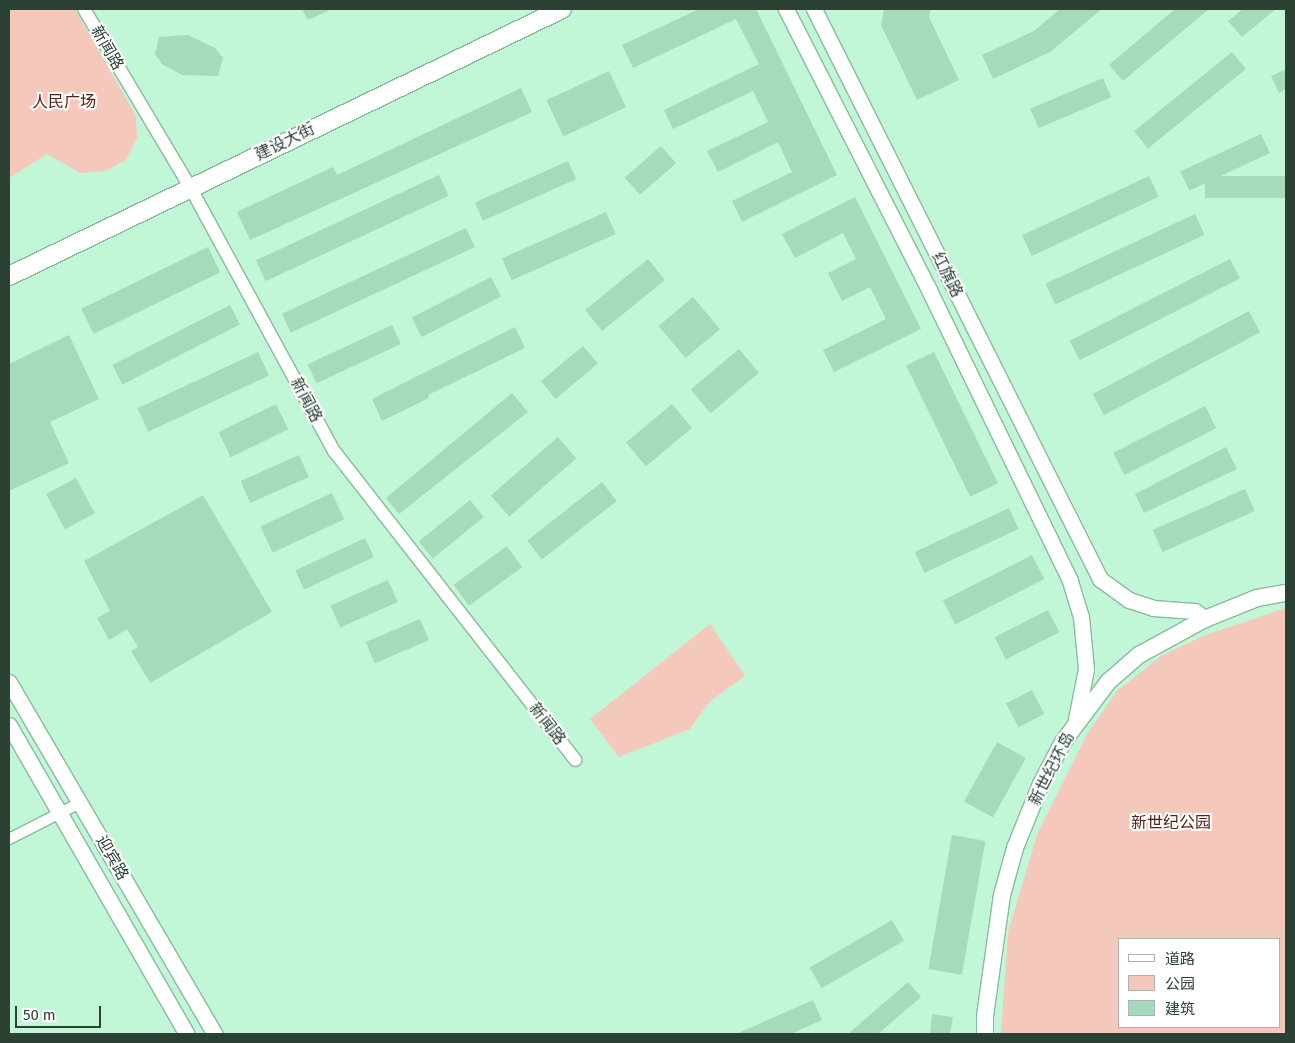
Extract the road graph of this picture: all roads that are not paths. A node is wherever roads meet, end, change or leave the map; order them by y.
1 (84, 9) edge
2 (562, 9) edge
3 (786, 9) edge
4 (814, 9) edge
5 (190, 187) junction
6 (9, 276) edge
7 (1286, 593) edge
8 (1205, 619) junction
9 (9, 682) edge
10 (9, 724) edge
11 (1076, 724) junction
12 (575, 760) dead end
13 (80, 803) junction
14 (60, 813) junction
15 (9, 839) edge
16 (187, 1034) edge
17 (215, 1034) edge
18 (984, 1034) edge

1 - 5 street, 新闻路
2 - 5 highway, 建设大街
3 - 11 main road
4 - 8 main road, 红旗路
5 - 6 highway, 建设大街
5 - 12 street, 新闻路
7 - 8 main road, 新世纪环岛
8 - 11 main road, 新世纪环岛
9 - 13 main road, 迎宾路
10 - 14 main road, 迎宾路
11 - 18 main road, 新世纪环岛
13 - 14 street
13 - 17 main road, 迎宾路
14 - 15 street
14 - 16 main road, 迎宾路

